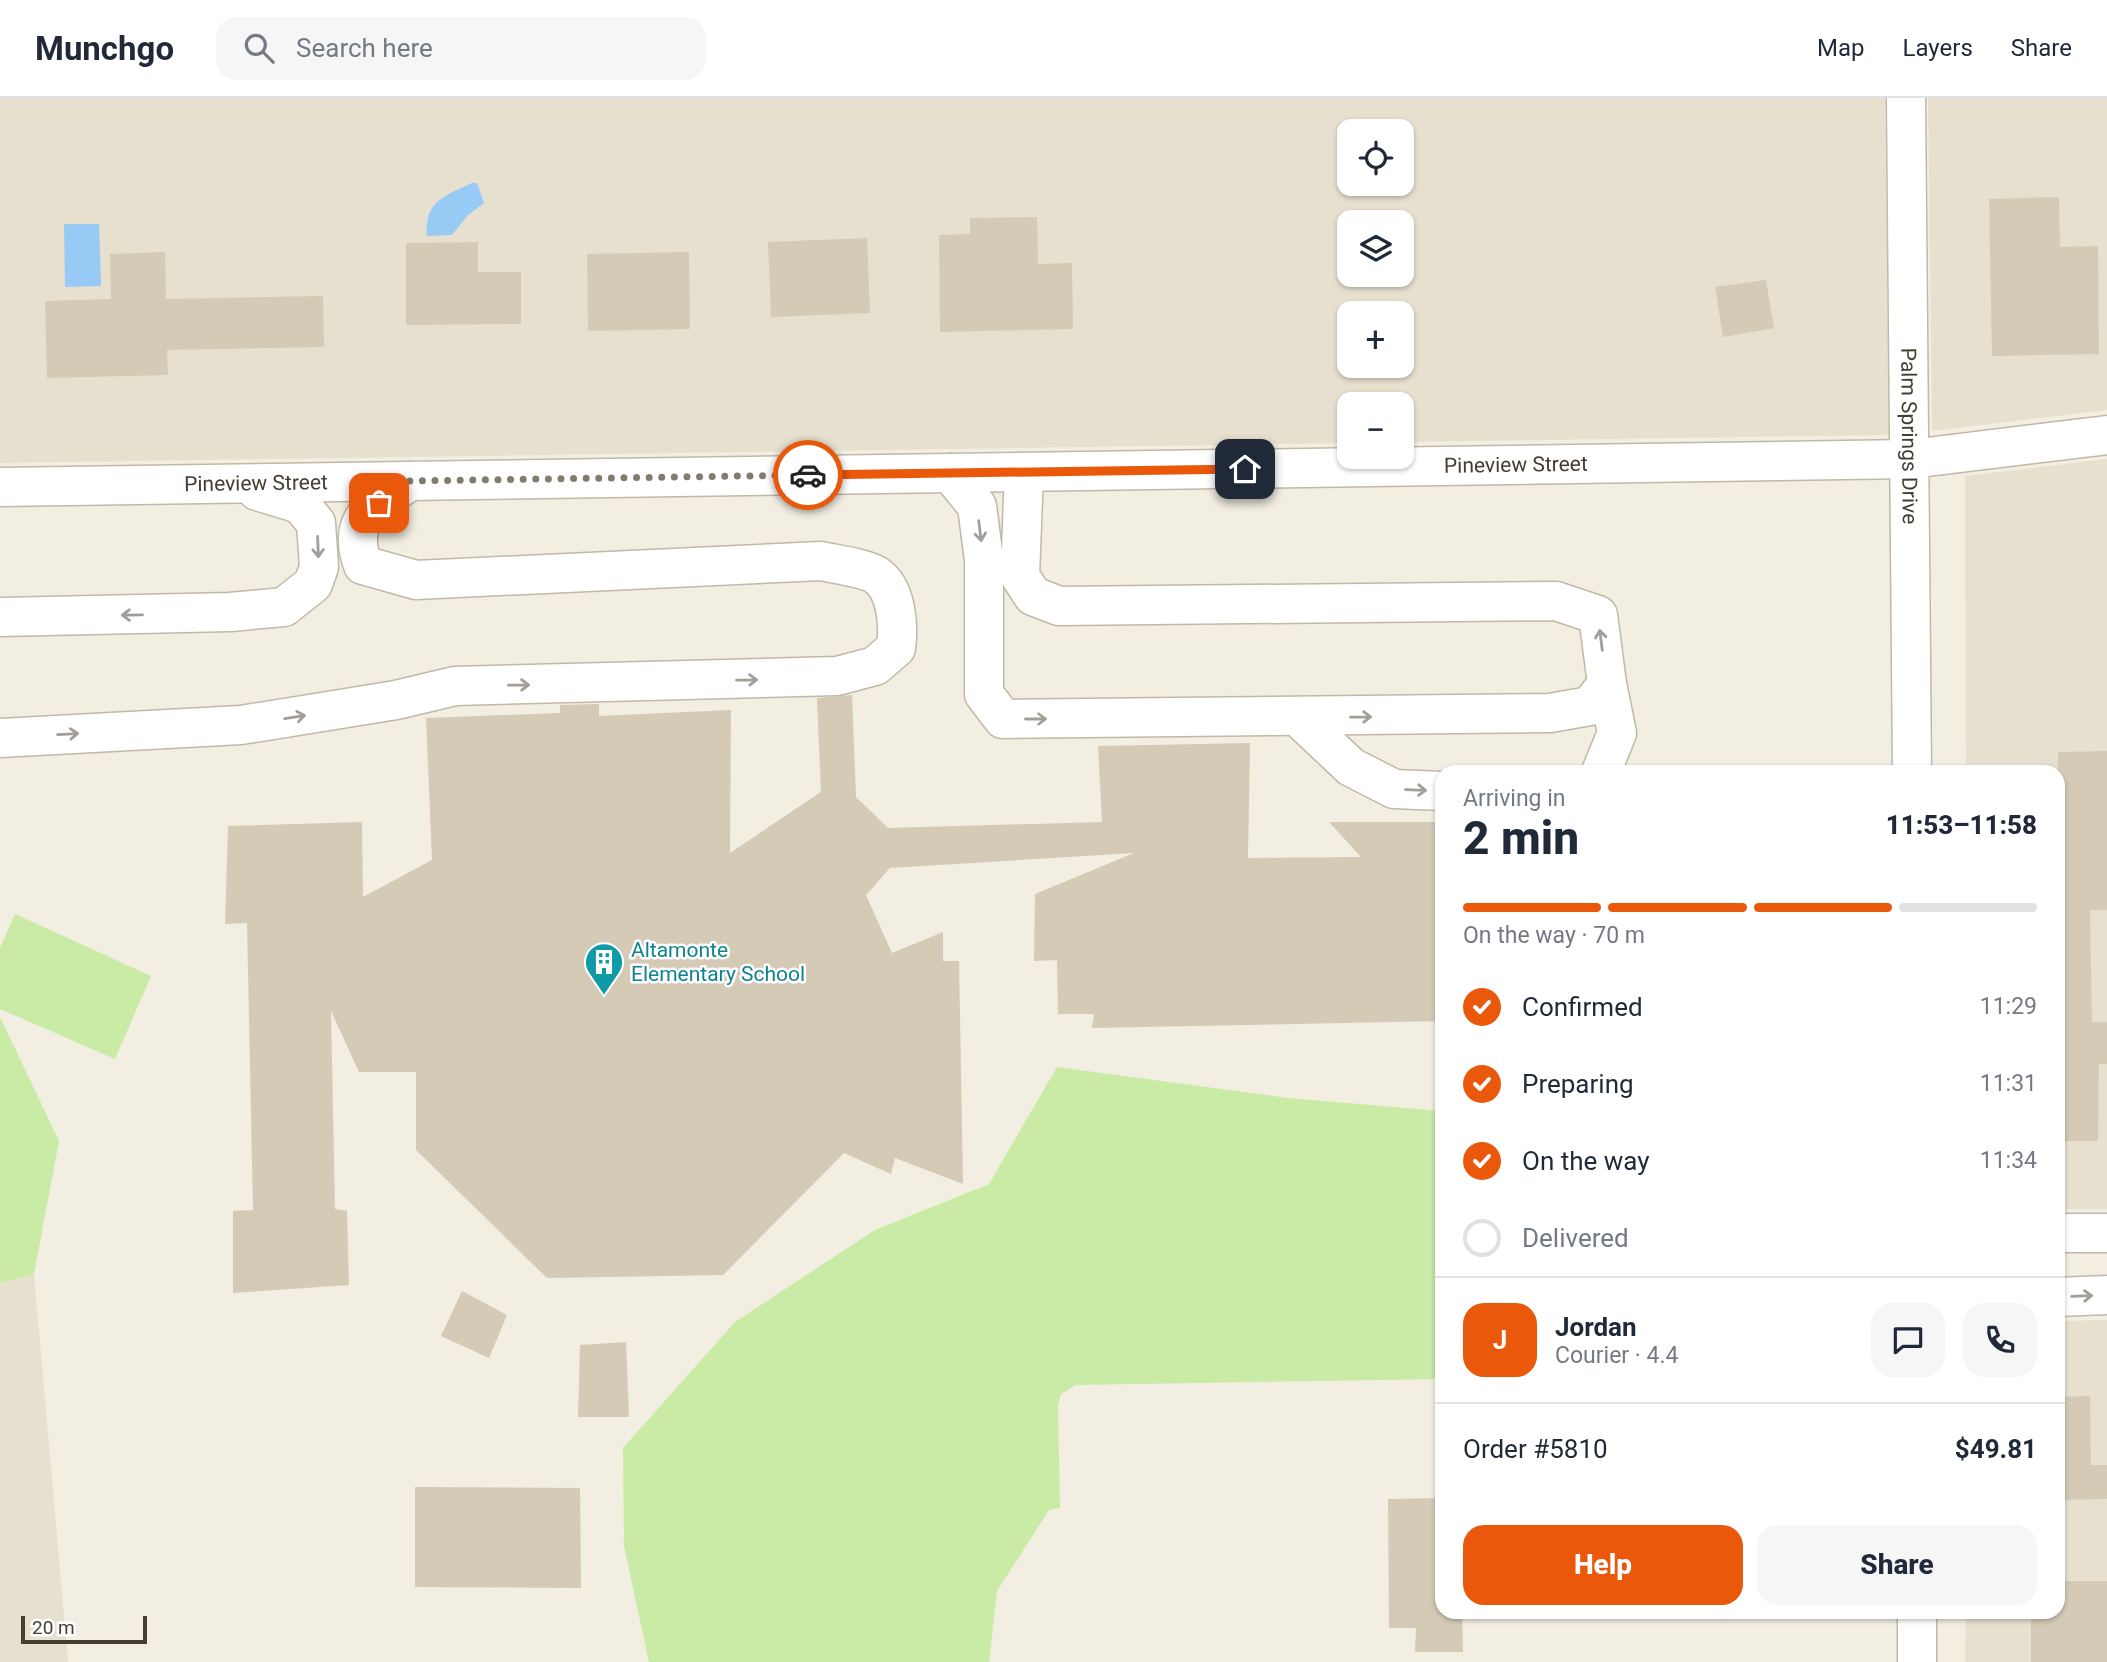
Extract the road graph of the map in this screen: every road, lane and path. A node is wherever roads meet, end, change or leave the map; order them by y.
1 (1906, 98) edge
2 (2107, 435) edge
3 (1911, 458) junction
4 (1024, 472) junction
5 (950, 473) junction
6 (410, 481) junction
7 (235, 484) junction
8 (0, 487) edge
9 (0, 617) edge
10 (1606, 679) junction
11 (1299, 718) junction
12 (0, 738) edge
13 (1604, 765) edge
14 (1912, 765) edge
15 (1435, 791) edge
16 (2065, 1233) edge
17 (2107, 1233) edge
18 (2107, 1295) edge
19 (2065, 1297) edge
20 (1917, 1619) edge
21 (1917, 1662) edge

1 - 3 street, Palm Springs Drive
2 - 3 street, Pineview Street
3 - 4 street, Pineview Street
3 - 14 street, Palm Springs Drive
4 - 5 street, Pineview Street
10 -> 4 street
5 - 6 street, Pineview Street
5 -> 11 street
6 - 7 street, Pineview Street
12 -> 6 street
7 - 8 street, Pineview Street
7 -> 9 street
11 -> 10 street
10 - 13 street
11 -> 15 street
16 - 17 street
19 -> 18 street
20 - 21 street

